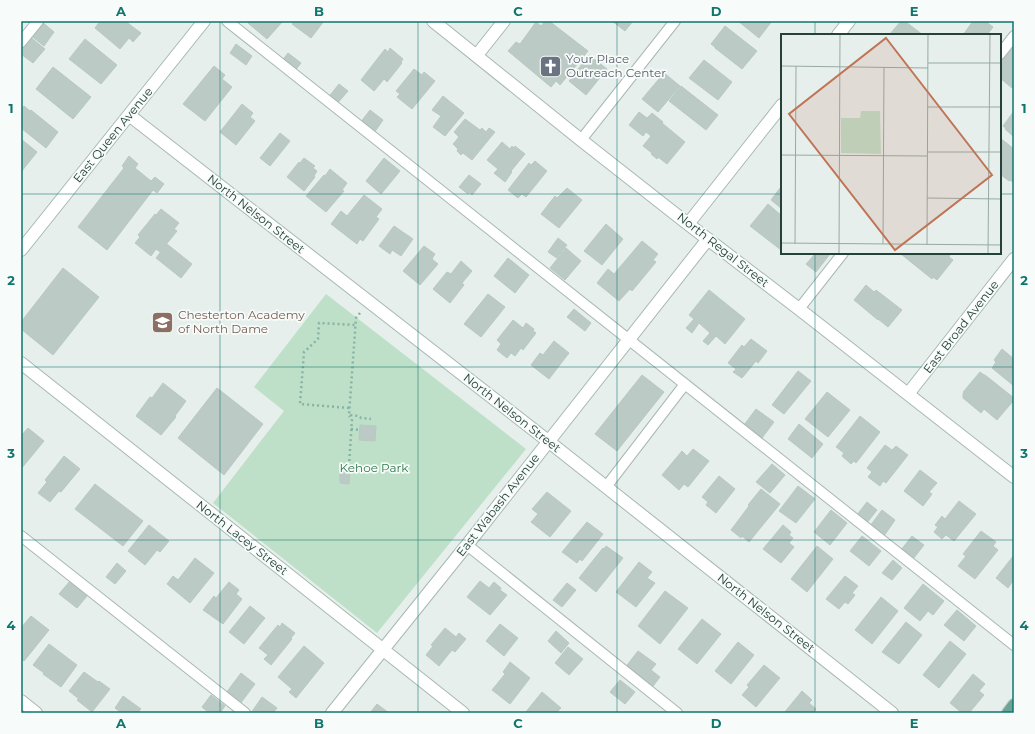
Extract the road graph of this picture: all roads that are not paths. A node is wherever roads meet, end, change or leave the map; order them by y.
1 (38, 21) edge
2 (204, 21) edge
3 (227, 21) edge
4 (433, 21) edge
5 (504, 21) edge
6 (675, 21) edge
7 (849, 21) edge
8 (839, 34) edge
9 (1014, 36) edge
10 (21, 42) edge
11 (1001, 53) edge
12 (476, 55) junction
13 (781, 106) edge
14 (129, 115) junction
15 (581, 140) junction
16 (688, 224) junction
17 (708, 239) junction
18 (21, 250) edge
19 (842, 254) edge
20 (1014, 259) edge
21 (799, 309) junction
22 (629, 339) junction
23 (21, 363) edge
24 (685, 384) junction
25 (908, 394) junction
26 (548, 441) junction
27 (1014, 477) edge
28 (606, 487) junction
29 (21, 536) edge
30 (468, 545) junction
31 (1014, 645) edge
32 (382, 649) junction
33 (21, 701) edge
34 (1014, 705) edge
35 (36, 713) edge
36 (245, 713) edge
37 (332, 713) edge
38 (463, 713) edge
39 (677, 713) edge
40 (892, 713) edge
41 (1008, 713) edge

1 - 10 lane
2 - 14 street, East Queen Avenue
3 - 22 lane
4 - 12 street, North Regal Street
5 - 12 street
6 - 15 lane
7 - 8 street
9 - 11 lane
12 - 15 street, North Regal Street
13 - 16 street
14 - 18 street, East Queen Avenue
14 - 26 street, North Nelson Street
15 - 16 street, North Regal Street
16 - 17 street, North Regal Street
17 - 21 street, North Regal Street
17 - 22 street, East Wabash Avenue
19 - 21 lane
20 - 25 street, East Broad Avenue
21 - 25 street, North Regal Street
22 - 24 lane
22 - 26 street, East Wabash Avenue
23 - 32 street, North Lacey Street
24 - 28 lane
24 - 31 lane
25 - 27 street, North Regal Street
26 - 28 street, North Nelson Street
26 - 30 street, East Wabash Avenue
28 - 40 street, North Nelson Street
29 - 36 lane
30 - 32 street, East Wabash Avenue
30 - 39 lane
32 - 37 street, East Wabash Avenue
32 - 38 street, North Lacey Street
33 - 35 street
34 - 41 main road

